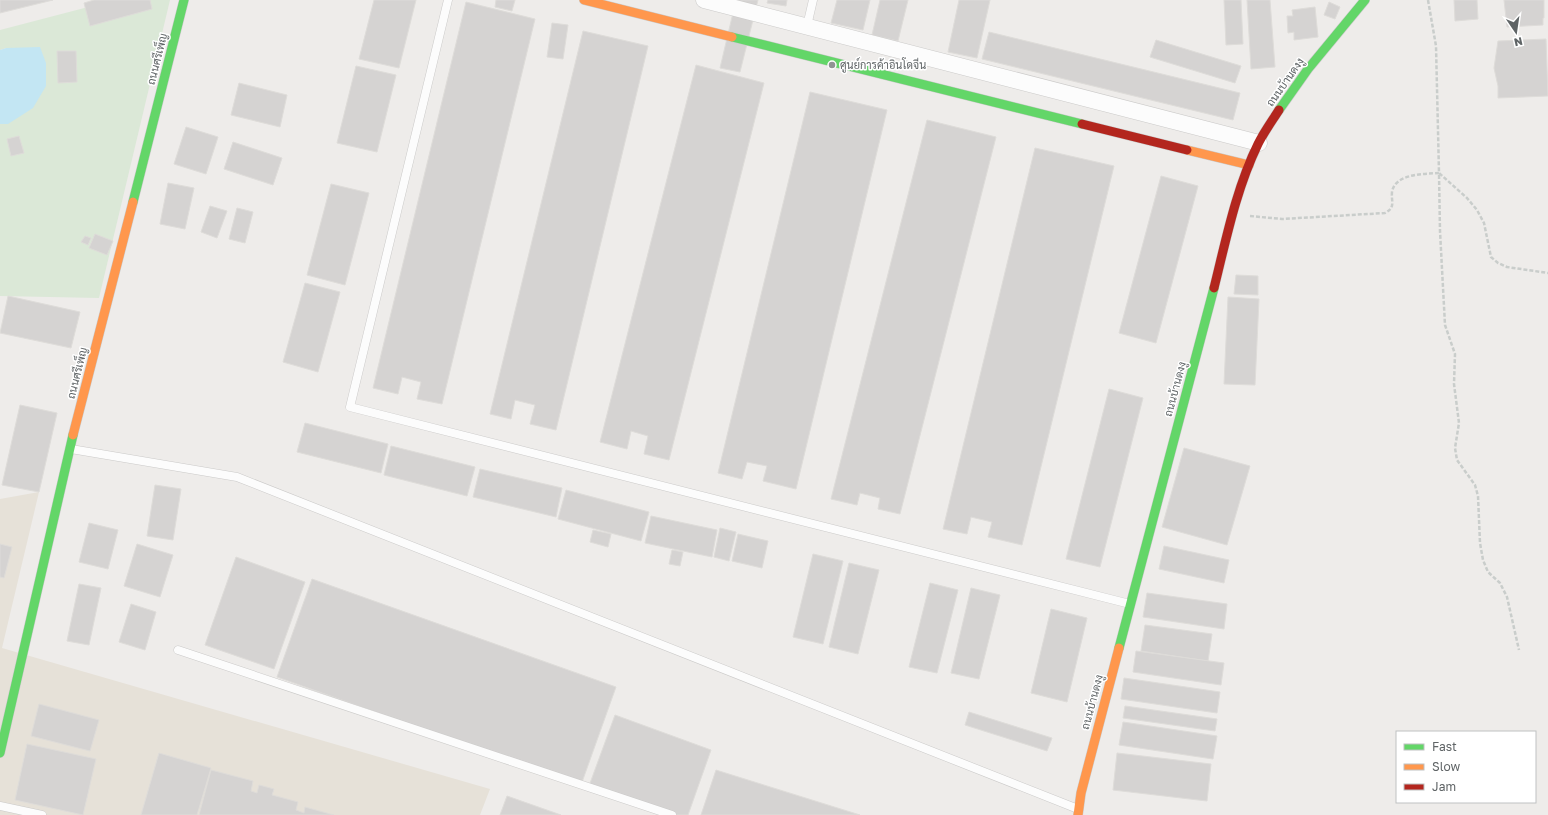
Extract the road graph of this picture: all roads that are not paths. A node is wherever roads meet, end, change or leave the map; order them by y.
1 (184, 0) edge
2 (448, 0) edge
3 (584, 0) edge
4 (704, 0) edge
5 (813, 0) edge
6 (1365, 0) edge
7 (807, 26) junction
8 (1259, 143) junction
9 (1249, 165) junction
10 (70, 448) junction
11 (1130, 604) junction
12 (178, 650) dead end
13 (0, 753) edge
14 (0, 806) edge
15 (1078, 812) edge
16 (42, 815) edge
17 (672, 815) edge

1 - 10 street, ถนนศรีเพ็ญ
2 - 11 lane
3 - 9 street
4 - 7 street
5 - 7 lane
6 - 8 street, ถนนบ้านดงงู
7 - 8 street
8 - 9 street, ถนนบ้านดงงู
9 - 11 street, ถนนบ้านดงงู
10 - 13 street, ถนนศรีเพ็ญ
10 - 15 lane
11 - 15 street, ถนนบ้านดงงู
12 - 17 lane
14 - 16 lane

